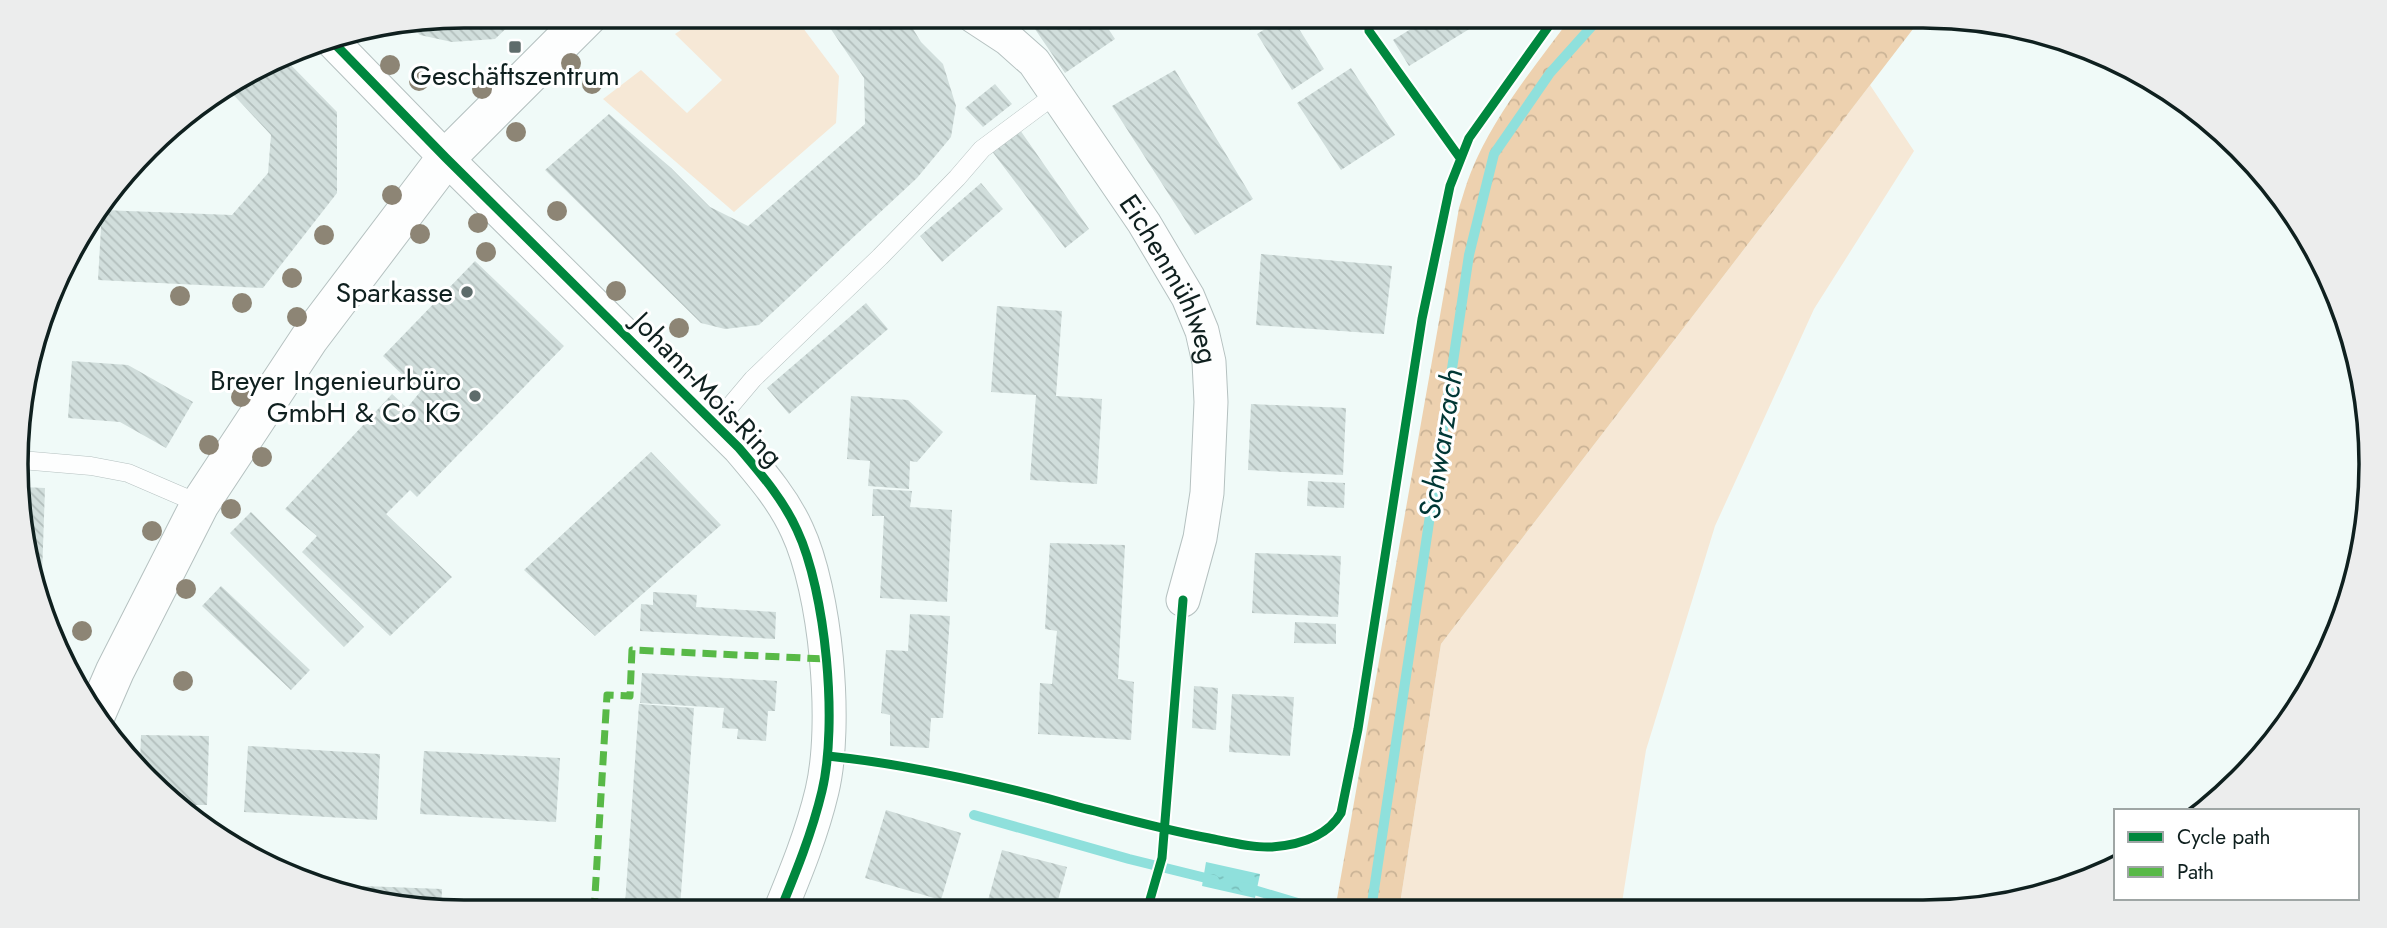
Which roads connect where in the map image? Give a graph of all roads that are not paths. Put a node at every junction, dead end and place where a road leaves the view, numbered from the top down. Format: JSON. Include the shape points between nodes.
{"nodes":[{"id":1,"x":576,"y":28,"type":"edge"},
{"id":2,"x":991,"y":28,"type":"edge"},
{"id":3,"x":338,"y":47,"type":"edge"},
{"id":4,"x":1056,"y":94,"type":"junction"},
{"id":5,"x":446,"y":158,"type":"junction"},
{"id":6,"x":715,"y":424,"type":"junction"},
{"id":7,"x":28,"y":461,"type":"edge"},
{"id":8,"x":200,"y":504,"type":"junction"},
{"id":9,"x":1182,"y":600,"type":"dead end"},
{"id":10,"x":100,"y":705,"type":"edge"},
{"id":11,"x":784,"y":900,"type":"edge"}],
"edges":[{"from":1,"to":5,"type":"street"},
{"from":2,"to":4,"type":"street","name":"Eichenmühlweg","via":[[1034,62]]},
{"from":3,"to":5,"type":"street","name":"Johann-Mois-Ring"},
{"from":4,"to":6,"type":"lane","via":[[982,149],[890,247],[753,379]]},
{"from":4,"to":9,"type":"street","name":"Eichenmühlweg","via":[[1144,223],[1188,297],[1202,331],[1211,402],[1207,493]]},
{"from":5,"to":6,"type":"street","name":"Johann-Mois-Ring"},
{"from":5,"to":8,"type":"street","via":[[309,339]]},
{"from":6,"to":11,"type":"street","name":"Johann-Mois-Ring","via":[[774,489],[797,530],[809,564],[826,660],[828,744],[822,789]]},
{"from":7,"to":8,"type":"lane","via":[[128,473]]},
{"from":8,"to":10,"type":"street"}]}
